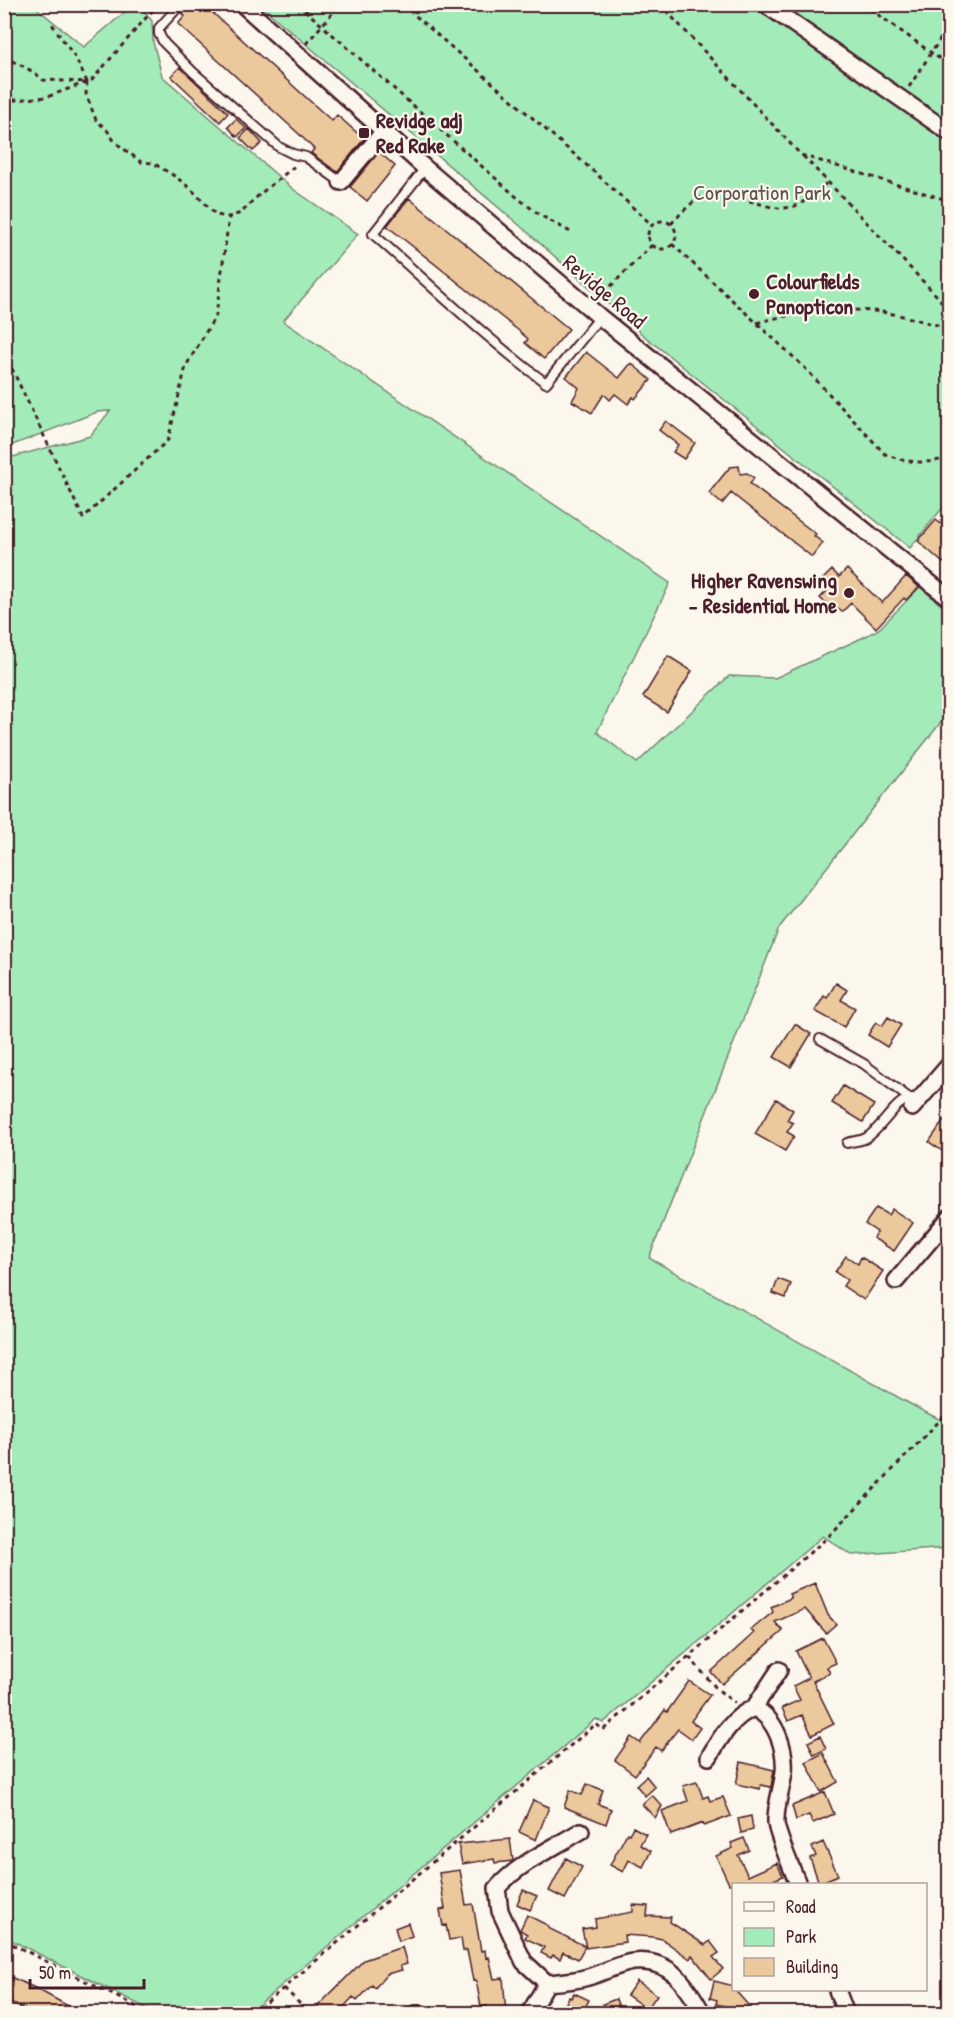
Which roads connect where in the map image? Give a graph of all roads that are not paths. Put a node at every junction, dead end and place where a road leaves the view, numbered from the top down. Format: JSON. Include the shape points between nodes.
{"nodes":[{"id":1,"x":182,"y":4,"type":"edge"},
{"id":2,"x":242,"y":4,"type":"edge"},
{"id":3,"x":765,"y":4,"type":"edge"},
{"id":4,"x":384,"y":131,"type":"junction"},
{"id":5,"x":950,"y":133,"type":"edge"},
{"id":6,"x":425,"y":168,"type":"junction"},
{"id":7,"x":342,"y":182,"type":"joint"},
{"id":8,"x":595,"y":313,"type":"junction"},
{"id":9,"x":950,"y":599,"type":"edge"},
{"id":10,"x":820,"y":1039,"type":"dead end"},
{"id":11,"x":950,"y":1064,"type":"edge"},
{"id":12,"x":914,"y":1102,"type":"junction"},
{"id":13,"x":847,"y":1143,"type":"dead end"},
{"id":14,"x":950,"y":1217,"type":"edge"},
{"id":15,"x":896,"y":1281,"type":"dead end"},
{"id":16,"x":779,"y":1670,"type":"dead end"},
{"id":17,"x":750,"y":1710,"type":"junction"},
{"id":18,"x":710,"y":1757,"type":"dead end"},
{"id":19,"x":581,"y":1831,"type":"dead end"},
{"id":20,"x":798,"y":1883,"type":"edge"},
{"id":21,"x":547,"y":1983,"type":"junction"},
{"id":22,"x":838,"y":1991,"type":"edge"},
{"id":23,"x":415,"y":2013,"type":"edge"},
{"id":24,"x":422,"y":2013,"type":"edge"},
{"id":25,"x":530,"y":2013,"type":"edge"},
{"id":26,"x":703,"y":2013,"type":"edge"},
{"id":27,"x":846,"y":2013,"type":"edge"}],
"edges":[{"from":1,"to":7,"type":"lane","via":[[159,28],[164,43],[279,147],[306,157]]},
{"from":2,"to":4,"type":"street","name":"Revidge Road"},
{"from":3,"to":5,"type":"street"},
{"from":4,"to":6,"type":"street","name":"Revidge Road"},
{"from":4,"to":7,"type":"street"},
{"from":6,"to":8,"type":"street","name":"Revidge Road"},
{"from":6,"to":8,"type":"lane","via":[[372,234],[510,356],[546,383]]},
{"from":8,"to":9,"type":"street","name":"Revidge Road"},
{"from":10,"to":12,"type":"lane","via":[[864,1064]]},
{"from":11,"to":12,"type":"street"},
{"from":12,"to":13,"type":"lane","via":[[902,1101],[866,1138]]},
{"from":14,"to":15,"type":"street"},
{"from":16,"to":17,"type":"street"},
{"from":17,"to":18,"type":"street","via":[[722,1734]]},
{"from":17,"to":20,"type":"street","via":[[765,1713],[781,1748],[784,1768],[776,1823]]},
{"from":19,"to":21,"type":"street","via":[[519,1868],[497,1888],[501,1911],[524,1962]]},
{"from":21,"to":25,"type":"street"},
{"from":21,"to":26,"type":"street","via":[[588,1978],[632,1962],[658,1963],[691,1992]]},
{"from":22,"to":27,"type":"street"},
{"from":23,"to":24,"type":"street"}]}
